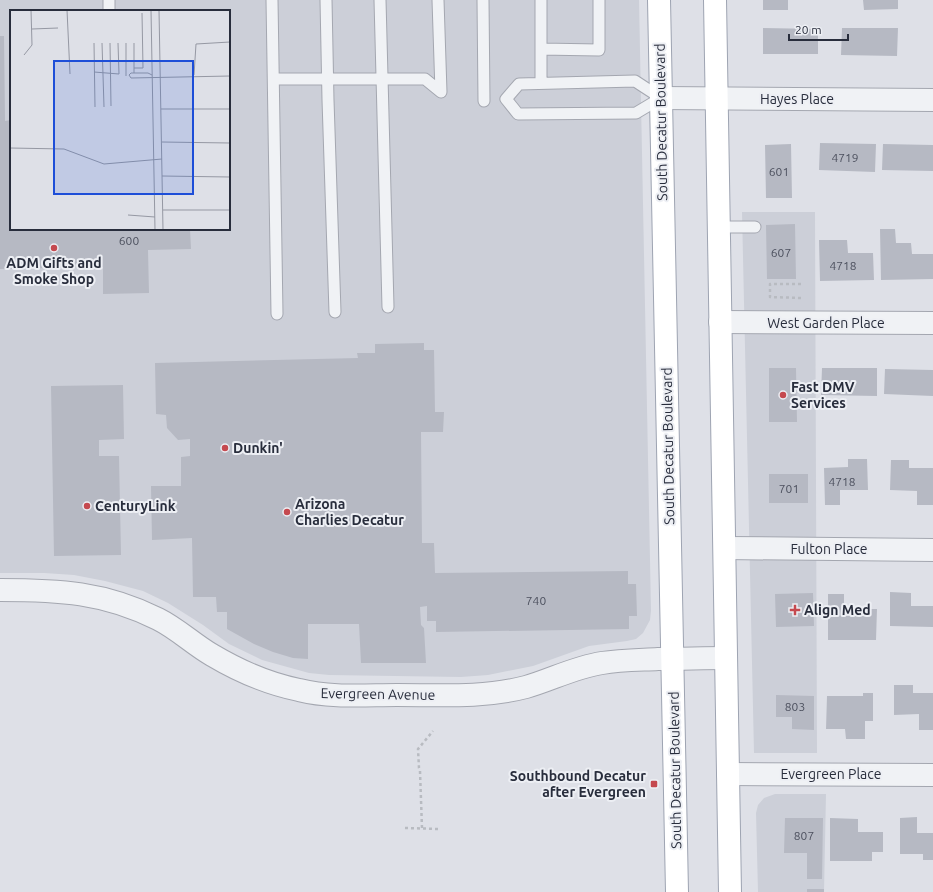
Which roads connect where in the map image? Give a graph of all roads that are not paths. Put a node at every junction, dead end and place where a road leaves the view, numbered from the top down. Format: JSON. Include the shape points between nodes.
{"nodes":[{"id":1,"x":272,"y":0,"type":"edge"},
{"id":2,"x":326,"y":0,"type":"edge"},
{"id":3,"x":380,"y":0,"type":"edge"},
{"id":4,"x":438,"y":0,"type":"edge"},
{"id":5,"x":483,"y":0,"type":"edge"},
{"id":6,"x":541,"y":0,"type":"edge"},
{"id":7,"x":599,"y":0,"type":"edge"},
{"id":8,"x":659,"y":0,"type":"edge"},
{"id":9,"x":714,"y":0,"type":"edge"},
{"id":10,"x":541,"y":49,"type":"junction"},
{"id":11,"x":328,"y":78,"type":"junction"},
{"id":12,"x":274,"y":79,"type":"junction"},
{"id":13,"x":383,"y":79,"type":"junction"},
{"id":14,"x":541,"y":83,"type":"junction"},
{"id":15,"x":661,"y":98,"type":"junction"},
{"id":16,"x":716,"y":98,"type":"junction"},
{"id":17,"x":933,"y":100,"type":"edge"},
{"id":18,"x":484,"y":101,"type":"dead end"},
{"id":19,"x":718,"y":227,"type":"junction"},
{"id":20,"x":755,"y":227,"type":"dead end"},
{"id":21,"x":388,"y":307,"type":"dead end"},
{"id":22,"x":335,"y":312,"type":"dead end"},
{"id":23,"x":277,"y":314,"type":"dead end"},
{"id":24,"x":720,"y":322,"type":"junction"},
{"id":25,"x":933,"y":323,"type":"edge"},
{"id":26,"x":725,"y":548,"type":"junction"},
{"id":27,"x":933,"y":550,"type":"edge"},
{"id":28,"x":0,"y":590,"type":"edge"},
{"id":29,"x":726,"y":658,"type":"junction"},
{"id":30,"x":672,"y":659,"type":"junction"},
{"id":31,"x":728,"y":774,"type":"junction"},
{"id":32,"x":933,"y":775,"type":"edge"},
{"id":33,"x":677,"y":892,"type":"edge"},
{"id":34,"x":730,"y":892,"type":"edge"}],
"edges":[{"from":1,"to":12,"type":"lane"},
{"from":2,"to":11,"type":"lane"},
{"from":3,"to":13,"type":"lane"},
{"from":4,"to":13,"type":"lane","via":[[441,92],[425,79]]},
{"from":5,"to":18,"type":"lane"},
{"from":6,"to":10,"type":"lane"},
{"from":7,"to":10,"type":"lane","via":[[599,50]]},
{"from":8,"to":15,"type":"main road","name":"South Decatur Boulevard"},
{"from":9,"to":16,"type":"main road"},
{"from":10,"to":14,"type":"lane"},
{"from":11,"to":12,"type":"lane"},
{"from":11,"to":13,"type":"lane"},
{"from":11,"to":22,"type":"lane"},
{"from":12,"to":23,"type":"lane"},
{"from":13,"to":21,"type":"lane"},
{"from":14,"to":15,"type":"lane","via":[[635,81]]},
{"from":14,"to":15,"type":"lane","via":[[519,84],[506,99],[518,114],[636,113]]},
{"from":15,"to":16,"type":"street","name":"Hayes Place"},
{"from":15,"to":30,"type":"main road","name":"South Decatur Boulevard"},
{"from":16,"to":17,"type":"street","name":"Hayes Place"},
{"from":16,"to":19,"type":"main road"},
{"from":19,"to":20,"type":"lane"},
{"from":19,"to":24,"type":"main road"},
{"from":24,"to":25,"type":"street","name":"West Garden Place"},
{"from":24,"to":26,"type":"main road"},
{"from":26,"to":27,"type":"street","name":"Fulton Place"},
{"from":26,"to":29,"type":"main road"},
{"from":28,"to":30,"type":"street","name":"Evergreen Avenue","via":[[73,592],[122,604],[178,631],[210,654],[241,671],[300,691],[337,696],[459,696],[526,687],[600,663]]},
{"from":29,"to":30,"type":"street","name":"Evergreen Avenue"},
{"from":29,"to":31,"type":"main road"},
{"from":30,"to":33,"type":"main road","name":"South Decatur Boulevard"},
{"from":31,"to":32,"type":"street","name":"Evergreen Place"},
{"from":31,"to":34,"type":"main road"}]}
